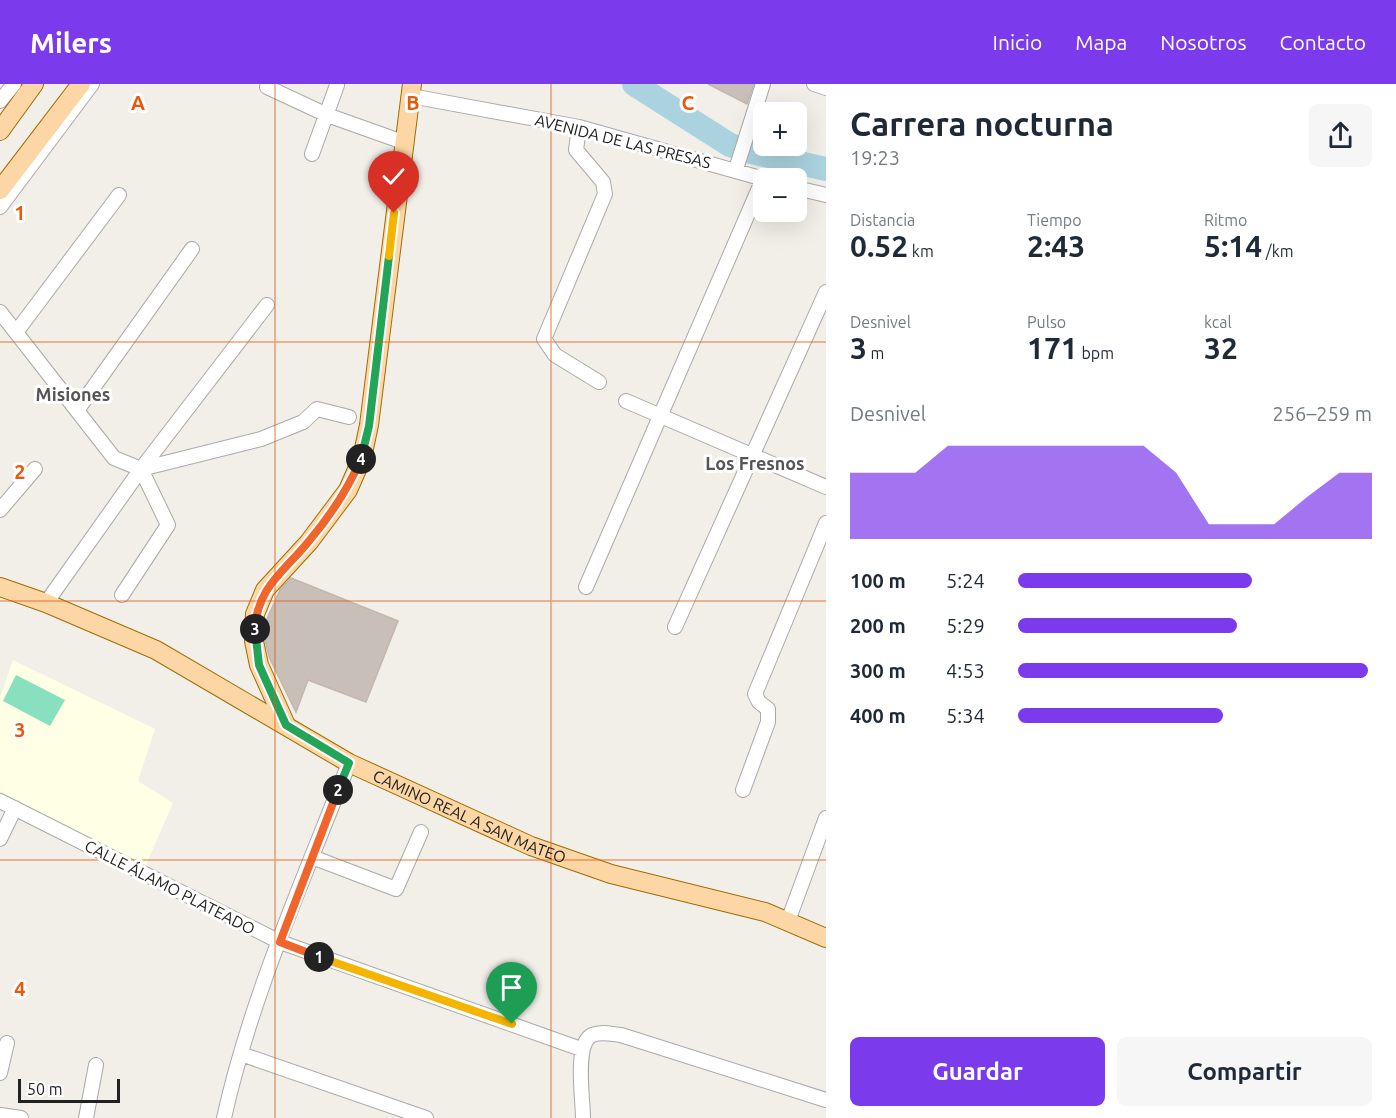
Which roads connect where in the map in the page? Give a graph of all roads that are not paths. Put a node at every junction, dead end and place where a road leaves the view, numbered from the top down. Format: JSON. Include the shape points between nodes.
{"nodes":[{"id":1,"x":14,"y":84,"type":"edge"},
{"id":2,"x":34,"y":84,"type":"edge"},
{"id":3,"x":81,"y":84,"type":"edge"},
{"id":4,"x":93,"y":84,"type":"edge"},
{"id":5,"x":763,"y":84,"type":"edge"},
{"id":6,"x":814,"y":84,"type":"edge"},
{"id":7,"x":337,"y":85,"type":"edge"},
{"id":8,"x":267,"y":87,"type":"dead end"},
{"id":9,"x":826,"y":88,"type":"edge"},
{"id":10,"x":411,"y":90,"type":"edge"},
{"id":11,"x":0,"y":101,"type":"edge"},
{"id":12,"x":327,"y":115,"type":"junction"},
{"id":13,"x":579,"y":127,"type":"junction"},
{"id":14,"x":0,"y":131,"type":"edge"},
{"id":15,"x":403,"y":142,"type":"junction"},
{"id":16,"x":312,"y":154,"type":"dead end"},
{"id":17,"x":737,"y":166,"type":"junction"},
{"id":18,"x":753,"y":174,"type":"edge"},
{"id":19,"x":0,"y":190,"type":"edge"},
{"id":20,"x":807,"y":191,"type":"edge"},
{"id":21,"x":118,"y":195,"type":"dead end"},
{"id":22,"x":826,"y":195,"type":"edge"},
{"id":23,"x":753,"y":202,"type":"edge"},
{"id":24,"x":0,"y":207,"type":"edge"},
{"id":25,"x":192,"y":249,"type":"dead end"},
{"id":26,"x":826,"y":292,"type":"edge"},
{"id":27,"x":267,"y":305,"type":"dead end"},
{"id":28,"x":0,"y":312,"type":"edge"},
{"id":29,"x":16,"y":331,"type":"junction"},
{"id":30,"x":599,"y":382,"type":"dead end"},
{"id":31,"x":319,"y":394,"type":"dead end"},
{"id":32,"x":626,"y":401,"type":"dead end"},
{"id":33,"x":78,"y":409,"type":"junction"},
{"id":34,"x":317,"y":409,"type":"junction"},
{"id":35,"x":660,"y":416,"type":"junction"},
{"id":36,"x":349,"y":417,"type":"dead end"},
{"id":37,"x":751,"y":454,"type":"junction"},
{"id":38,"x":35,"y":469,"type":"dead end"},
{"id":39,"x":141,"y":469,"type":"junction"},
{"id":40,"x":826,"y":487,"type":"edge"},
{"id":41,"x":0,"y":510,"type":"edge"},
{"id":42,"x":826,"y":523,"type":"edge"},
{"id":43,"x":0,"y":587,"type":"edge"},
{"id":44,"x":586,"y":587,"type":"dead end"},
{"id":45,"x":122,"y":595,"type":"dead end"},
{"id":46,"x":46,"y":603,"type":"junction"},
{"id":47,"x":675,"y":627,"type":"dead end"},
{"id":48,"x":286,"y":725,"type":"junction"},
{"id":49,"x":349,"y":763,"type":"junction"},
{"id":50,"x":743,"y":790,"type":"dead end"},
{"id":51,"x":0,"y":801,"type":"edge"},
{"id":52,"x":15,"y":808,"type":"junction"},
{"id":53,"x":826,"y":818,"type":"edge"},
{"id":54,"x":421,"y":832,"type":"dead end"},
{"id":55,"x":0,"y":839,"type":"edge"},
{"id":56,"x":312,"y":857,"type":"junction"},
{"id":57,"x":788,"y":921,"type":"junction"},
{"id":58,"x":826,"y":938,"type":"edge"},
{"id":59,"x":280,"y":942,"type":"junction"},
{"id":60,"x":7,"y":1043,"type":"dead end"},
{"id":61,"x":581,"y":1049,"type":"junction"},
{"id":62,"x":241,"y":1054,"type":"junction"},
{"id":63,"x":96,"y":1065,"type":"dead end"},
{"id":64,"x":0,"y":1073,"type":"edge"},
{"id":65,"x":826,"y":1100,"type":"edge"},
{"id":66,"x":228,"y":1117,"type":"edge"},
{"id":67,"x":86,"y":1118,"type":"edge"},
{"id":68,"x":426,"y":1118,"type":"edge"},
{"id":69,"x":583,"y":1118,"type":"edge"}],
"edges":[{"from":1,"to":11,"type":"street"},
{"from":2,"to":14,"type":"main road"},
{"from":3,"to":19,"type":"main road"},
{"from":4,"to":24,"type":"street"},
{"from":5,"to":17,"type":"street"},
{"from":6,"to":9,"type":"street"},
{"from":7,"to":12,"type":"street"},
{"from":8,"to":12,"type":"street"},
{"from":10,"to":13,"type":"street","name":"AVENIDA DE LAS PRESAS"},
{"from":10,"to":15,"type":"main road"},
{"from":12,"to":15,"type":"street"},
{"from":12,"to":16,"type":"street"},
{"from":13,"to":17,"type":"street","name":"AVENIDA DE LAS PRESAS"},
{"from":13,"to":30,"type":"street","via":[[576,150],[603,182],[605,194],[544,339],[555,355]]},
{"from":15,"to":48,"type":"main road","via":[[362,458],[348,490],[309,542],[265,590],[255,614],[254,641],[259,665]]},
{"from":17,"to":18,"type":"street","name":"AVENIDA DE LAS PRESAS"},
{"from":20,"to":22,"type":"street"},
{"from":21,"to":29,"type":"street"},
{"from":23,"to":35,"type":"street"},
{"from":25,"to":33,"type":"street"},
{"from":26,"to":37,"type":"street"},
{"from":27,"to":39,"type":"street"},
{"from":28,"to":29,"type":"street"},
{"from":29,"to":33,"type":"street"},
{"from":31,"to":34,"type":"street"},
{"from":32,"to":35,"type":"street"},
{"from":33,"to":39,"type":"street","via":[[114,458]]},
{"from":34,"to":36,"type":"street"},
{"from":34,"to":39,"type":"street","via":[[303,422],[261,439]]},
{"from":35,"to":37,"type":"street"},
{"from":35,"to":44,"type":"street"},
{"from":37,"to":40,"type":"street"},
{"from":37,"to":47,"type":"street"},
{"from":38,"to":41,"type":"street"},
{"from":39,"to":45,"type":"street","via":[[168,525]]},
{"from":39,"to":46,"type":"street"},
{"from":42,"to":50,"type":"street","via":[[756,694],[768,710],[768,722]]},
{"from":43,"to":46,"type":"main road","name":"CAMINO REAL A SAN MATEO"},
{"from":46,"to":48,"type":"main road","name":"CAMINO REAL A SAN MATEO","via":[[156,650]]},
{"from":48,"to":49,"type":"main road","name":"CAMINO REAL A SAN MATEO"},
{"from":49,"to":56,"type":"street"},
{"from":49,"to":57,"type":"main road","name":"CAMINO REAL A SAN MATEO","via":[[531,846],[611,874]]},
{"from":51,"to":52,"type":"street","name":"CALLE ÁLAMO PLATEADO"},
{"from":52,"to":55,"type":"street"},
{"from":52,"to":59,"type":"street","name":"CALLE ÁLAMO PLATEADO"},
{"from":53,"to":57,"type":"street"},
{"from":54,"to":56,"type":"street","via":[[396,889]]},
{"from":56,"to":59,"type":"street"},
{"from":57,"to":58,"type":"main road","name":"CAMINO REAL A SAN MATEO"},
{"from":59,"to":61,"type":"street","name":"CALLE ÁLAMO PLATEADO"},
{"from":59,"to":62,"type":"street"},
{"from":60,"to":64,"type":"street"},
{"from":61,"to":65,"type":"street","via":[[591,1036],[604,1032],[621,1035]]},
{"from":61,"to":69,"type":"street"},
{"from":62,"to":66,"type":"street"},
{"from":62,"to":68,"type":"street"},
{"from":63,"to":67,"type":"street"}]}
